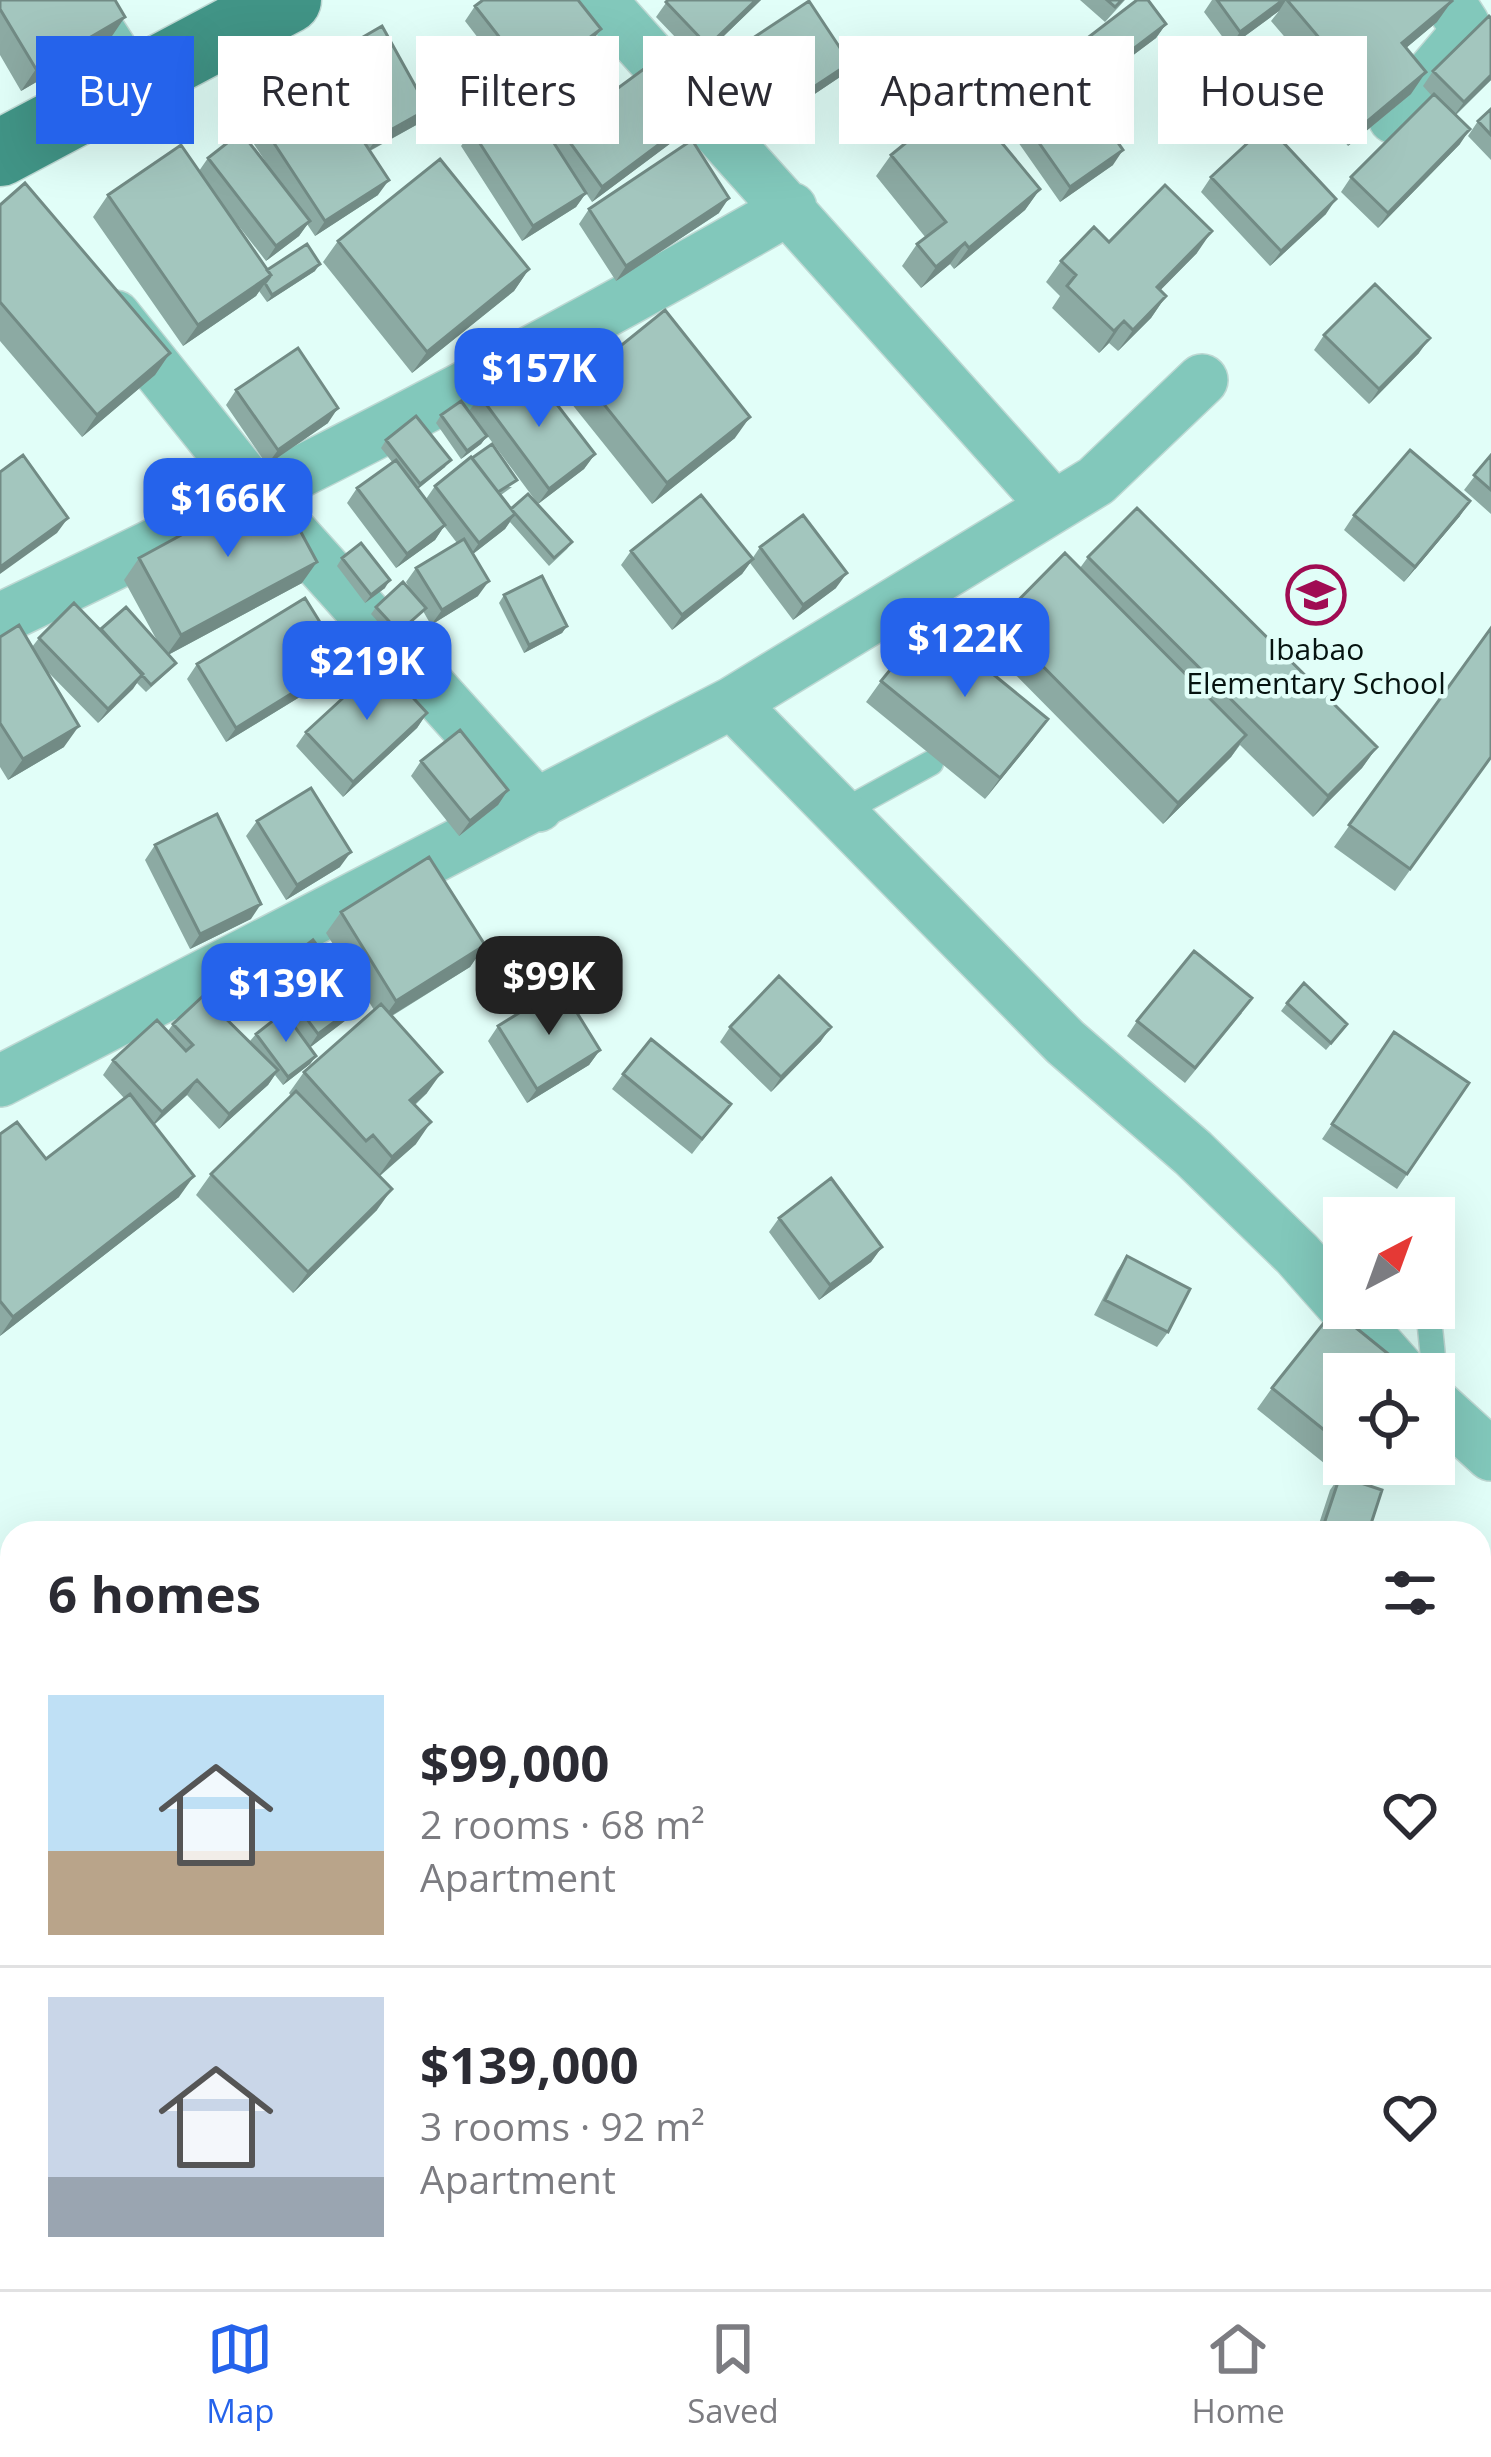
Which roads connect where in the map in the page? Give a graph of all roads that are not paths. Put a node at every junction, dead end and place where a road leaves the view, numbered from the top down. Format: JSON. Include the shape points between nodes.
{"nodes":[{"id":1,"x":95,"y":0,"type":"edge"},
{"id":2,"x":287,"y":0,"type":"edge"},
{"id":3,"x":601,"y":0,"type":"edge"},
{"id":4,"x":1448,"y":0,"type":"edge"},
{"id":5,"x":119,"y":36,"type":"edge"},
{"id":6,"x":194,"y":49,"type":"edge"},
{"id":7,"x":1394,"y":118,"type":"edge"},
{"id":8,"x":46,"y":144,"type":"edge"},
{"id":9,"x":5,"y":173,"type":"edge"},
{"id":10,"x":791,"y":208,"type":"junction"},
{"id":11,"x":86,"y":281,"type":"edge"},
{"id":12,"x":1202,"y":380,"type":"dead end"},
{"id":13,"x":259,"y":496,"type":"junction"},
{"id":14,"x":1052,"y":504,"type":"junction"},
{"id":15,"x":0,"y":619,"type":"edge"},
{"id":16,"x":732,"y":704,"type":"junction"},
{"id":17,"x":931,"y":763,"type":"dead end"},
{"id":18,"x":538,"y":806,"type":"junction"},
{"id":19,"x":840,"y":813,"type":"junction"},
{"id":20,"x":0,"y":1082,"type":"edge"},
{"id":21,"x":1388,"y":1353,"type":"edge"},
{"id":22,"x":1455,"y":1422,"type":"edge"},
{"id":23,"x":1491,"y":1455,"type":"edge"}],
"edges":[{"from":1,"to":5,"type":"lane"},
{"from":2,"to":6,"type":"main road"},
{"from":3,"to":10,"type":"street"},
{"from":4,"to":7,"type":"street","via":[[1464,25],[1461,39]]},
{"from":8,"to":9,"type":"main road"},
{"from":10,"to":13,"type":"street"},
{"from":10,"to":14,"type":"street"},
{"from":11,"to":13,"type":"street"},
{"from":12,"to":14,"type":"street","via":[[1096,481]]},
{"from":13,"to":15,"type":"street"},
{"from":13,"to":18,"type":"street"},
{"from":14,"to":16,"type":"street"},
{"from":16,"to":18,"type":"street"},
{"from":16,"to":19,"type":"street"},
{"from":17,"to":19,"type":"lane"},
{"from":18,"to":20,"type":"street"},
{"from":19,"to":21,"type":"street","via":[[1066,1042],[1297,1253]]},
{"from":22,"to":23,"type":"street"}]}
